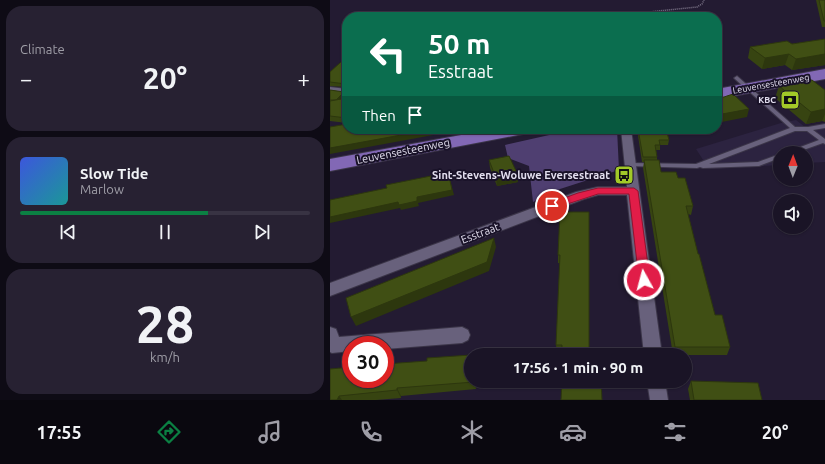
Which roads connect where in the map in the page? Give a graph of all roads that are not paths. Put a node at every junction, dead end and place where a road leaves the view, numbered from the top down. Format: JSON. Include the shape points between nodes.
{"nodes":[{"id":1,"x":825,"y":74,"type":"edge"},
{"id":2,"x":742,"y":83,"type":"junction"},
{"id":3,"x":330,"y":90,"type":"edge"},
{"id":4,"x":342,"y":91,"type":"edge"},
{"id":5,"x":722,"y":92,"type":"edge"},
{"id":6,"x":825,"y":126,"type":"edge"},
{"id":7,"x":794,"y":129,"type":"junction"},
{"id":8,"x":808,"y":129,"type":"junction"},
{"id":9,"x":496,"y":134,"type":"edge"},
{"id":10,"x":627,"y":134,"type":"edge"},
{"id":11,"x":824,"y":142,"type":"edge"},
{"id":12,"x":811,"y":146,"type":"edge"},
{"id":13,"x":773,"y":159,"type":"edge"},
{"id":14,"x":330,"y":165,"type":"edge"},
{"id":15,"x":630,"y":165,"type":"junction"},
{"id":16,"x":697,"y":166,"type":"junction"},
{"id":17,"x":634,"y":191,"type":"junction"},
{"id":18,"x":330,"y":290,"type":"edge"},
{"id":19,"x":330,"y":334,"type":"edge"},
{"id":20,"x":462,"y":335,"type":"dead end"},
{"id":21,"x":652,"y":348,"type":"edge"},
{"id":22,"x":657,"y":388,"type":"edge"},
{"id":23,"x":659,"y":400,"type":"edge"}],
"edges":[{"from":1,"to":2,"type":"main road","name":"Leuvensesteenweg"},
{"from":2,"to":5,"type":"main road","name":"Leuvensesteenweg"},
{"from":2,"to":7,"type":"lane"},
{"from":3,"to":4,"type":"street"},
{"from":6,"to":8,"type":"lane"},
{"from":7,"to":8,"type":"lane"},
{"from":7,"to":16,"type":"lane"},
{"from":8,"to":11,"type":"lane"},
{"from":9,"to":14,"type":"main road","name":"Leuvensesteenweg"},
{"from":10,"to":15,"type":"street"},
{"from":11,"to":12,"type":"lane"},
{"from":13,"to":16,"type":"lane","via":[[759,164]]},
{"from":15,"to":16,"type":"lane"},
{"from":15,"to":17,"type":"street"},
{"from":17,"to":18,"type":"street","name":"Esstraat","via":[[598,191],[581,195]]},
{"from":17,"to":21,"type":"street"},
{"from":19,"to":20,"type":"street","via":[[332,345]]},
{"from":22,"to":23,"type":"street"}]}
